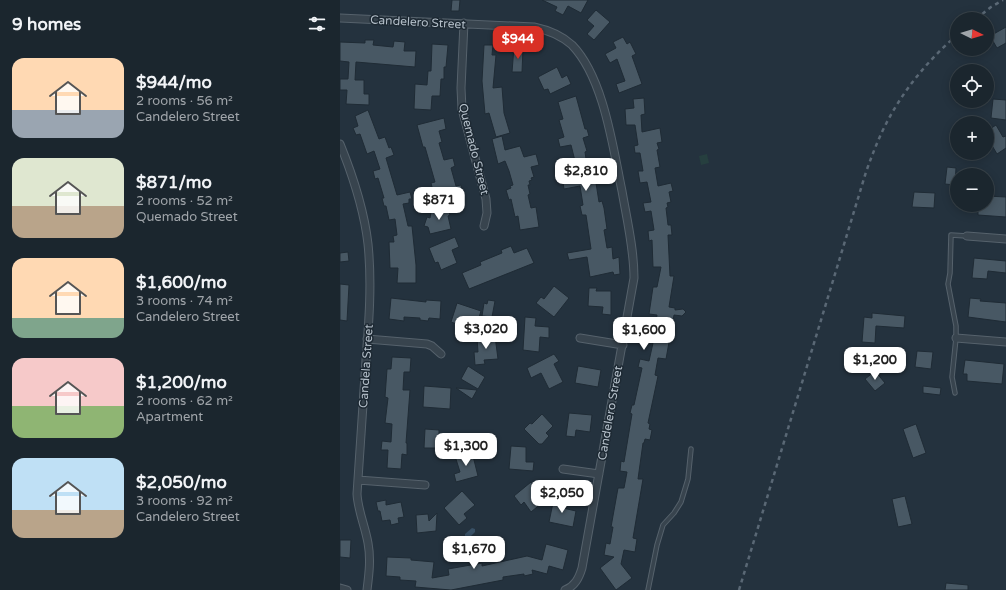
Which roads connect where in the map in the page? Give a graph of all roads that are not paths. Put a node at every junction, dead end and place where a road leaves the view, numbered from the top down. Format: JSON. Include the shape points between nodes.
{"nodes":[{"id":1,"x":340,"y":18,"type":"edge"},
{"id":2,"x":464,"y":24,"type":"junction"},
{"id":3,"x":340,"y":144,"type":"edge"},
{"id":4,"x":484,"y":226,"type":"dead end"},
{"id":5,"x":967,"y":236,"type":"joint"},
{"id":6,"x":1006,"y":239,"type":"edge"},
{"id":7,"x":580,"y":338,"type":"dead end"},
{"id":8,"x":956,"y":338,"type":"junction"},
{"id":9,"x":368,"y":339,"type":"junction"},
{"id":10,"x":1006,"y":342,"type":"edge"},
{"id":11,"x":623,"y":344,"type":"junction"},
{"id":12,"x":441,"y":354,"type":"dead end"},
{"id":13,"x":955,"y":393,"type":"dead end"},
{"id":14,"x":691,"y":449,"type":"dead end"},
{"id":15,"x":563,"y":469,"type":"dead end"},
{"id":16,"x":599,"y":474,"type":"junction"},
{"id":17,"x":358,"y":480,"type":"junction"},
{"id":18,"x":425,"y":485,"type":"dead end"},
{"id":19,"x":340,"y":588,"type":"edge"},
{"id":20,"x":576,"y":588,"type":"edge"},
{"id":21,"x":347,"y":590,"type":"edge"},
{"id":22,"x":367,"y":590,"type":"edge"},
{"id":23,"x":565,"y":590,"type":"edge"},
{"id":24,"x":648,"y":590,"type":"edge"}],
"edges":[{"from":1,"to":2,"type":"street","name":"Candelero Street"},
{"from":2,"to":4,"type":"street","name":"Quemado Street","via":[[462,110],[486,199],[487,213]]},
{"from":2,"to":11,"type":"street","name":"Candelero Street","via":[[544,29],[572,46],[589,72],[610,133],[633,254],[633,291]]},
{"from":3,"to":9,"type":"street","name":"Candela Street","via":[[358,197],[368,243]]},
{"from":5,"to":6,"type":"street"},
{"from":5,"to":8,"type":"lane","via":[[952,235],[948,291],[953,308]]},
{"from":7,"to":11,"type":"street"},
{"from":8,"to":10,"type":"street"},
{"from":8,"to":13,"type":"lane","via":[[952,377]]},
{"from":9,"to":12,"type":"street","via":[[426,344]]},
{"from":9,"to":17,"type":"street","name":"Candela Street"},
{"from":11,"to":16,"type":"street","name":"Candelero Street"},
{"from":14,"to":24,"type":"lane","via":[[681,502],[663,525]]},
{"from":15,"to":16,"type":"street"},
{"from":16,"to":20,"type":"street","name":"Candelero Street"},
{"from":17,"to":18,"type":"street"},
{"from":17,"to":22,"type":"street","name":"Candela Street","via":[[357,501],[369,553]]},
{"from":19,"to":21,"type":"street"},
{"from":20,"to":23,"type":"street","name":"Candelero Street"}]}
